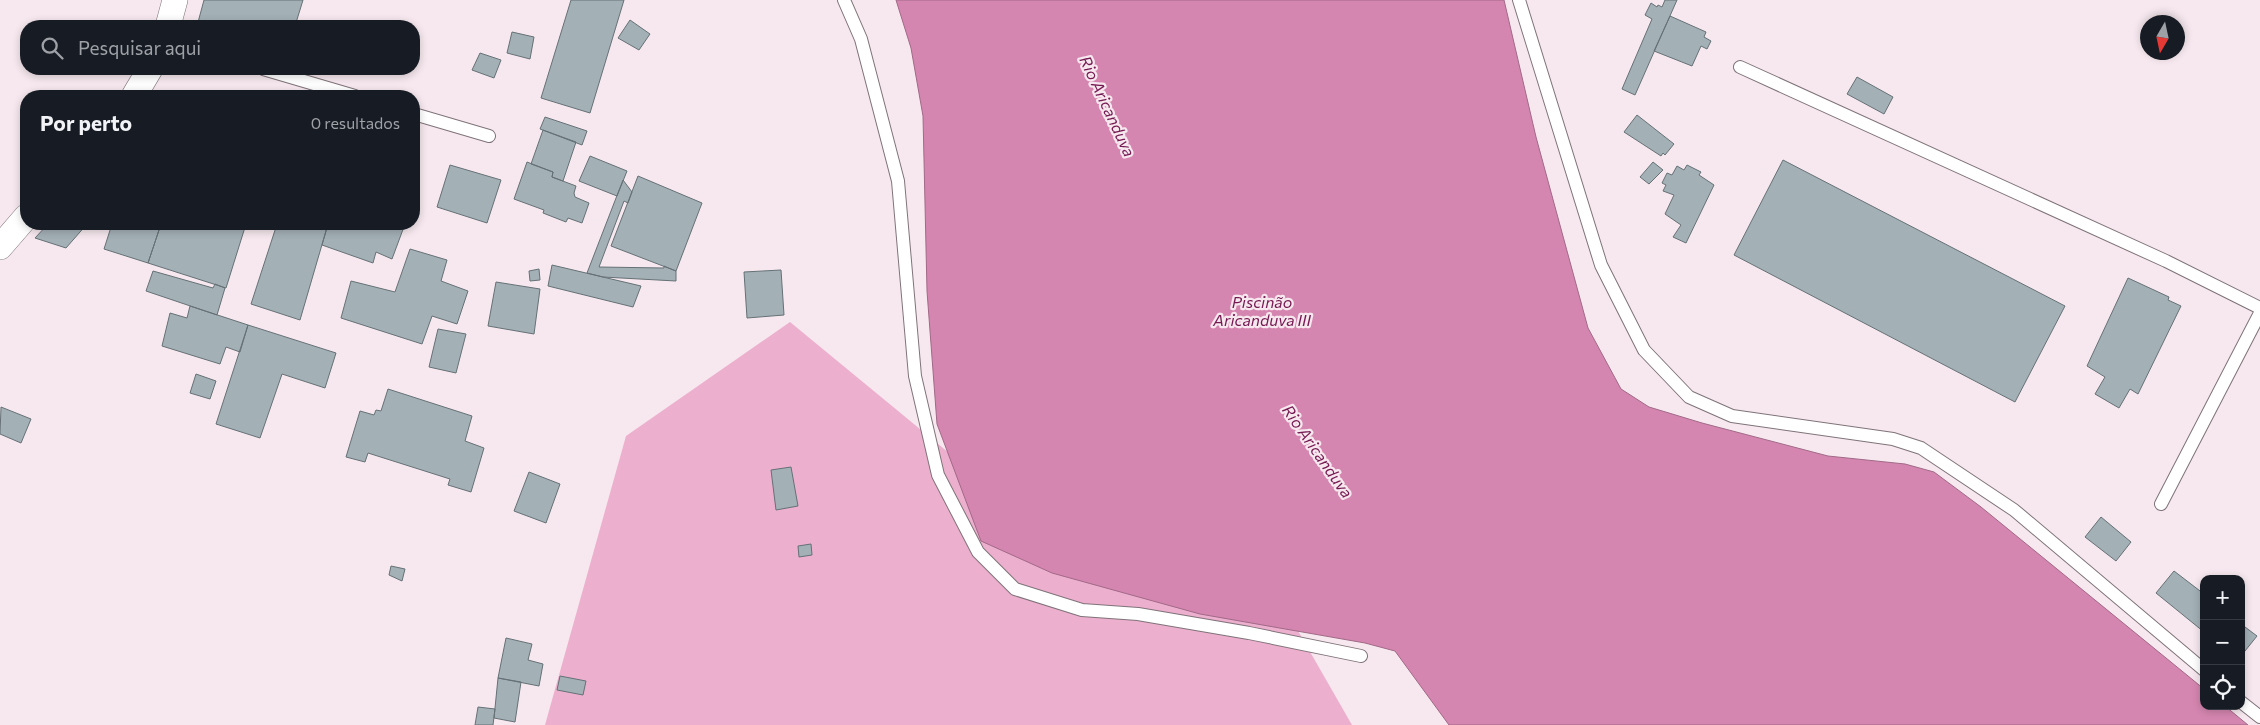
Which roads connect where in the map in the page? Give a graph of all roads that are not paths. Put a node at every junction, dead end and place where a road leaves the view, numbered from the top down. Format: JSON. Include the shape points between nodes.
{"nodes":[{"id":1,"x":175,"y":0,"type":"edge"},
{"id":2,"x":844,"y":0,"type":"edge"},
{"id":3,"x":1519,"y":0,"type":"edge"},
{"id":4,"x":170,"y":20,"type":"edge"},
{"id":5,"x":1740,"y":66,"type":"dead end"},
{"id":6,"x":146,"y":75,"type":"edge"},
{"id":7,"x":283,"y":75,"type":"edge"},
{"id":8,"x":138,"y":90,"type":"edge"},
{"id":9,"x":335,"y":90,"type":"edge"},
{"id":10,"x":420,"y":116,"type":"edge"},
{"id":11,"x":490,"y":136,"type":"dead end"},
{"id":12,"x":20,"y":224,"type":"edge"},
{"id":13,"x":0,"y":248,"type":"edge"},
{"id":14,"x":2260,"y":308,"type":"edge"},
{"id":15,"x":2260,"y":313,"type":"edge"},
{"id":16,"x":2161,"y":504,"type":"dead end"},
{"id":17,"x":1361,"y":656,"type":"dead end"},
{"id":18,"x":2200,"y":667,"type":"edge"},
{"id":19,"x":2245,"y":705,"type":"edge"},
{"id":20,"x":2260,"y":718,"type":"edge"}],
"edges":[{"from":1,"to":4,"type":"street"},
{"from":2,"to":17,"type":"lane","via":[[861,39],[898,182],[915,376],[938,475],[978,552],[1015,589],[1082,610],[1147,616]]},
{"from":3,"to":18,"type":"lane","via":[[1601,265],[1644,350],[1689,397],[1732,416],[1893,439],[1922,448],[2014,510]]},
{"from":5,"to":14,"type":"lane","via":[[2166,261]]},
{"from":6,"to":8,"type":"street"},
{"from":7,"to":9,"type":"lane"},
{"from":10,"to":11,"type":"lane"},
{"from":12,"to":13,"type":"street"},
{"from":15,"to":16,"type":"lane"},
{"from":19,"to":20,"type":"lane"}]}
